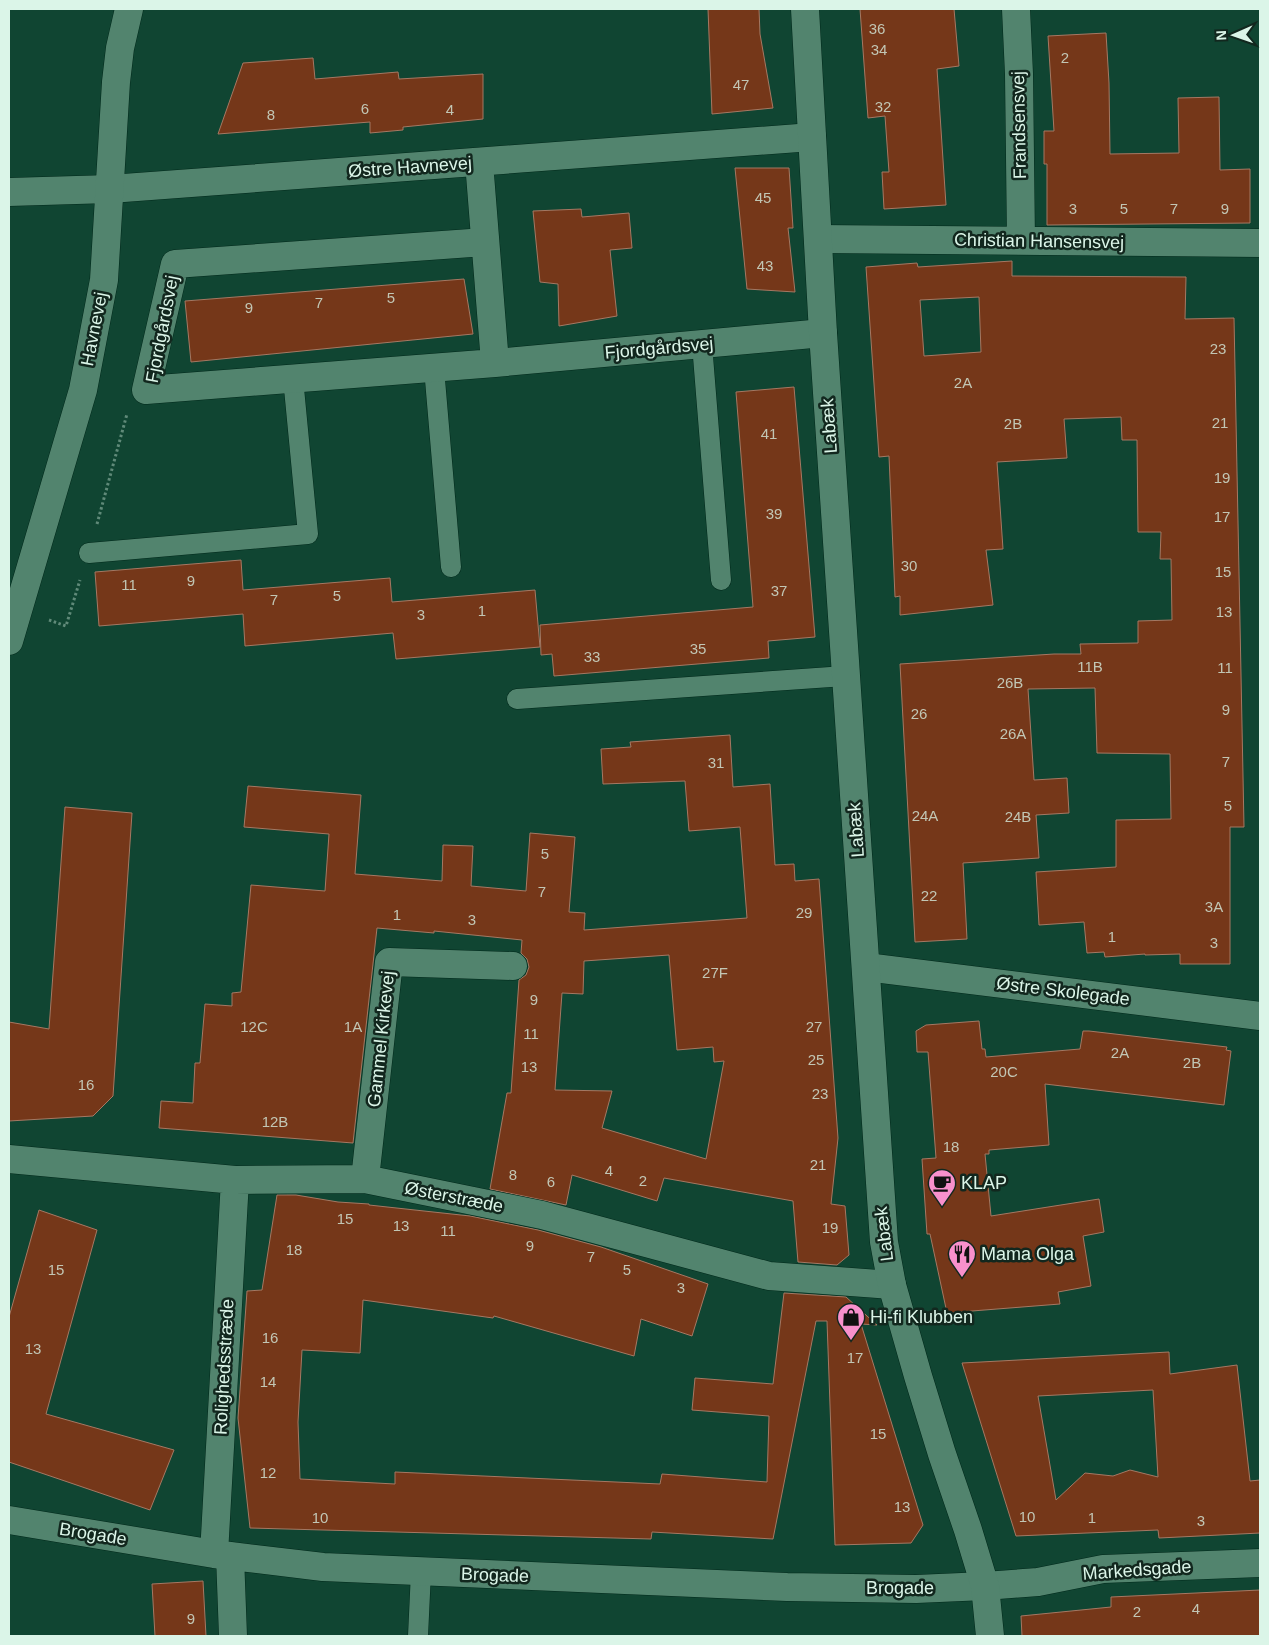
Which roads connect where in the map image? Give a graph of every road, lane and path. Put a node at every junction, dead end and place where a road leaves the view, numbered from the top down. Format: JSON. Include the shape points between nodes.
{"nodes":[{"id":1,"x":129,"y":9,"type":"edge"},
{"id":2,"x":806,"y":9,"type":"edge"},
{"id":3,"x":1016,"y":9,"type":"edge"},
{"id":4,"x":812,"y":137,"type":"junction"},
{"id":5,"x":479,"y":162,"type":"junction"},
{"id":6,"x":110,"y":189,"type":"junction"},
{"id":7,"x":9,"y":192,"type":"edge"},
{"id":8,"x":818,"y":239,"type":"junction"},
{"id":9,"x":1021,"y":241,"type":"junction"},
{"id":10,"x":485,"y":242,"type":"junction"},
{"id":11,"x":1260,"y":242,"type":"edge"},
{"id":12,"x":823,"y":333,"type":"junction"},
{"id":13,"x":702,"y":344,"type":"junction"},
{"id":14,"x":495,"y":363,"type":"junction"},
{"id":15,"x":434,"y":368,"type":"junction"},
{"id":16,"x":293,"y":378,"type":"junction"},
{"id":17,"x":89,"y":552,"type":"dead end"},
{"id":18,"x":451,"y":568,"type":"dead end"},
{"id":19,"x":721,"y":580,"type":"dead end"},
{"id":20,"x":9,"y":641,"type":"edge"},
{"id":21,"x":845,"y":676,"type":"junction"},
{"id":22,"x":517,"y":698,"type":"dead end"},
{"id":23,"x":513,"y":966,"type":"dead end"},
{"id":24,"x":866,"y":967,"type":"junction"},
{"id":25,"x":1260,"y":1016,"type":"edge"},
{"id":26,"x":9,"y":1159,"type":"edge"},
{"id":27,"x":235,"y":1180,"type":"junction"},
{"id":28,"x":365,"y":1180,"type":"junction"},
{"id":29,"x":892,"y":1285,"type":"junction"},
{"id":30,"x":9,"y":1520,"type":"edge"},
{"id":31,"x":222,"y":1555,"type":"junction"},
{"id":32,"x":1260,"y":1563,"type":"edge"},
{"id":33,"x":421,"y":1572,"type":"junction"},
{"id":34,"x":985,"y":1586,"type":"junction"},
{"id":35,"x":233,"y":1636,"type":"edge"},
{"id":36,"x":418,"y":1636,"type":"edge"},
{"id":37,"x":990,"y":1636,"type":"edge"}],
"edges":[{"from":1,"to":6,"type":"street","name":"Havnevej","via":[[116,82]]},
{"from":2,"to":4,"type":"street","name":"Labæk"},
{"from":3,"to":9,"type":"street","name":"Frandsensvej"},
{"from":4,"to":5,"type":"street","name":"Østre Havnevej"},
{"from":4,"to":8,"type":"street","name":"Labæk"},
{"from":5,"to":6,"type":"street","name":"Østre Havnevej"},
{"from":5,"to":10,"type":"street"},
{"from":6,"to":7,"type":"street","name":"Østre Havnevej"},
{"from":6,"to":20,"type":"street","name":"Havnevej","via":[[104,280],[83,390]]},
{"from":8,"to":9,"type":"street","name":"Christian Hansensvej"},
{"from":8,"to":12,"type":"street","name":"Labæk"},
{"from":9,"to":11,"type":"street","name":"Christian Hansensvej"},
{"from":10,"to":14,"type":"street"},
{"from":10,"to":16,"type":"street","name":"Fjordgårdsvej","via":[[175,264],[146,390]]},
{"from":12,"to":13,"type":"street","name":"Fjordgårdsvej"},
{"from":12,"to":21,"type":"street","name":"Labæk"},
{"from":13,"to":14,"type":"street","name":"Fjordgårdsvej"},
{"from":13,"to":19,"type":"lane"},
{"from":14,"to":15,"type":"street","name":"Fjordgårdsvej"},
{"from":15,"to":16,"type":"street","name":"Fjordgårdsvej"},
{"from":15,"to":18,"type":"lane"},
{"from":16,"to":17,"type":"lane","via":[[308,534]]},
{"from":21,"to":22,"type":"lane"},
{"from":21,"to":24,"type":"street","name":"Labæk"},
{"from":23,"to":28,"type":"street","name":"Gammel Kirkevej","via":[[389,962]]},
{"from":24,"to":25,"type":"street","name":"Østre Skolegade"},
{"from":24,"to":29,"type":"street","name":"Labæk","via":[[880,1198]]},
{"from":26,"to":27,"type":"street","name":"Østerstræde"},
{"from":27,"to":28,"type":"street","name":"Østerstræde"},
{"from":27,"to":31,"type":"street","name":"Rolighedsstræde"},
{"from":28,"to":29,"type":"street","name":"Østerstræde","via":[[542,1215],[769,1276]]},
{"from":29,"to":34,"type":"street","name":"Labæk"},
{"from":30,"to":31,"type":"street","name":"Brogade"},
{"from":31,"to":33,"type":"street","name":"Brogade","via":[[322,1567]]},
{"from":31,"to":35,"type":"street","name":"Rolighedsstræde"},
{"from":32,"to":34,"type":"street","name":"Markedsgade","via":[[1103,1569],[1038,1582]]},
{"from":33,"to":34,"type":"street","name":"Brogade","via":[[787,1587],[916,1589]]},
{"from":33,"to":36,"type":"lane"},
{"from":34,"to":37,"type":"street","name":"Labæk"}]}
